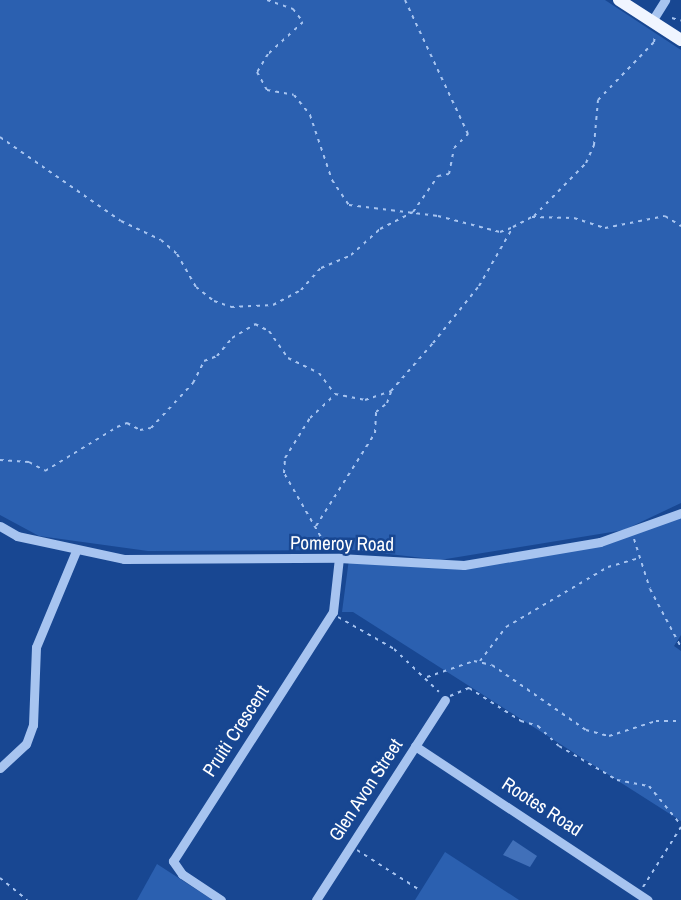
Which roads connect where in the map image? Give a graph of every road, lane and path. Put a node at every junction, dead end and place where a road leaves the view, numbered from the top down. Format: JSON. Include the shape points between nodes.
{"nodes":[{"id":1,"x":267,"y":0,"type":"edge"},
{"id":2,"x":405,"y":0,"type":"edge"},
{"id":3,"x":619,"y":0,"type":"edge"},
{"id":4,"x":665,"y":0,"type":"edge"},
{"id":5,"x":672,"y":18,"type":"dead end"},
{"id":6,"x":652,"y":21,"type":"junction"},
{"id":7,"x":681,"y":21,"type":"edge"},
{"id":8,"x":655,"y":35,"type":"dead end"},
{"id":9,"x":681,"y":40,"type":"edge"},
{"id":10,"x":0,"y":137,"type":"edge"},
{"id":11,"x":413,"y":212,"type":"junction"},
{"id":12,"x":532,"y":217,"type":"junction"},
{"id":13,"x":681,"y":226,"type":"edge"},
{"id":14,"x":513,"y":227,"type":"junction"},
{"id":15,"x":391,"y":391,"type":"junction"},
{"id":16,"x":335,"y":394,"type":"junction"},
{"id":17,"x":0,"y":460,"type":"edge"},
{"id":18,"x":681,"y":513,"type":"edge"},
{"id":19,"x":0,"y":527,"type":"edge"},
{"id":20,"x":315,"y":527,"type":"junction"},
{"id":21,"x":632,"y":532,"type":"junction"},
{"id":22,"x":76,"y":551,"type":"junction"},
{"id":23,"x":335,"y":558,"type":"junction"},
{"id":24,"x":640,"y":558,"type":"junction"},
{"id":25,"x":332,"y":614,"type":"junction"},
{"id":26,"x":681,"y":647,"type":"edge"},
{"id":27,"x":478,"y":662,"type":"junction"},
{"id":28,"x":426,"y":677,"type":"junction"},
{"id":29,"x":445,"y":700,"type":"junction"},
{"id":30,"x":681,"y":721,"type":"edge"},
{"id":31,"x":415,"y":746,"type":"junction"},
{"id":32,"x":0,"y":768,"type":"edge"},
{"id":33,"x":681,"y":826,"type":"edge"},
{"id":34,"x":351,"y":846,"type":"junction"},
{"id":35,"x":0,"y":878,"type":"edge"},
{"id":36,"x":421,"y":891,"type":"dead end"},
{"id":37,"x":639,"y":893,"type":"junction"},
{"id":38,"x":27,"y":900,"type":"edge"},
{"id":39,"x":221,"y":900,"type":"edge"},
{"id":40,"x":316,"y":900,"type":"edge"},
{"id":41,"x":648,"y":900,"type":"edge"}],
"edges":[{"from":1,"to":11,"type":"path","via":[[293,9],[303,22],[268,54],[257,72],[267,90],[294,95],[310,115],[332,180],[349,205]]},
{"from":2,"to":11,"type":"path","via":[[468,134],[454,148],[449,174],[438,176]]},
{"from":3,"to":6,"type":"main road"},
{"from":4,"to":6,"type":"street"},
{"from":5,"to":7,"type":"path"},
{"from":6,"to":9,"type":"main road"},
{"from":8,"to":12,"type":"path","via":[[654,42],[598,100],[594,145],[586,163]]},
{"from":10,"to":11,"type":"path","via":[[121,221],[161,240],[177,254],[197,287],[231,307],[256,309],[288,299],[321,268],[351,255],[380,229]]},
{"from":11,"to":14,"type":"path","via":[[499,232]]},
{"from":12,"to":13,"type":"path","via":[[574,218],[605,228],[665,216]]},
{"from":12,"to":14,"type":"path"},
{"from":14,"to":15,"type":"path","via":[[479,286]]},
{"from":15,"to":16,"type":"path","via":[[365,400]]},
{"from":15,"to":20,"type":"path","via":[[387,403],[376,412],[376,433]]},
{"from":16,"to":17,"type":"path","via":[[319,373],[288,358],[269,331],[255,324],[232,338],[217,356],[204,361],[193,383],[151,428],[140,430],[127,423],[117,427],[45,471],[29,462]]},
{"from":16,"to":20,"type":"path","via":[[310,418],[285,458],[284,473]]},
{"from":18,"to":21,"type":"street","name":"Pomeroy Road"},
{"from":19,"to":22,"type":"street","name":"Pomeroy Road"},
{"from":20,"to":23,"type":"path"},
{"from":21,"to":23,"type":"street","name":"Pomeroy Road","via":[[600,542],[464,565]]},
{"from":21,"to":24,"type":"path"},
{"from":22,"to":23,"type":"street","name":"Pomeroy Road","via":[[124,559]]},
{"from":22,"to":32,"type":"street","via":[[36,646],[33,725],[26,744]]},
{"from":23,"to":25,"type":"street","name":"Pruiti Crescent"},
{"from":24,"to":26,"type":"path","via":[[650,589]]},
{"from":24,"to":27,"type":"path","via":[[608,567],[506,627]]},
{"from":25,"to":28,"type":"path","via":[[394,649]]},
{"from":25,"to":39,"type":"street","name":"Pruiti Crescent","via":[[173,861],[182,874]]},
{"from":27,"to":28,"type":"path"},
{"from":27,"to":30,"type":"path","via":[[508,673],[537,700],[586,730],[609,736],[664,720]]},
{"from":28,"to":29,"type":"path"},
{"from":29,"to":31,"type":"street","name":"Glen Avon Street"},
{"from":29,"to":33,"type":"path","via":[[469,688],[521,721],[538,726],[559,746],[617,780],[649,786]]},
{"from":31,"to":34,"type":"street","name":"Glen Avon Street"},
{"from":31,"to":37,"type":"street","name":"Rootes Road"},
{"from":33,"to":37,"type":"path"},
{"from":34,"to":36,"type":"path"},
{"from":34,"to":40,"type":"street","name":"Glen Avon Street"},
{"from":35,"to":38,"type":"path"},
{"from":37,"to":41,"type":"street","name":"Rootes Road"}]}
